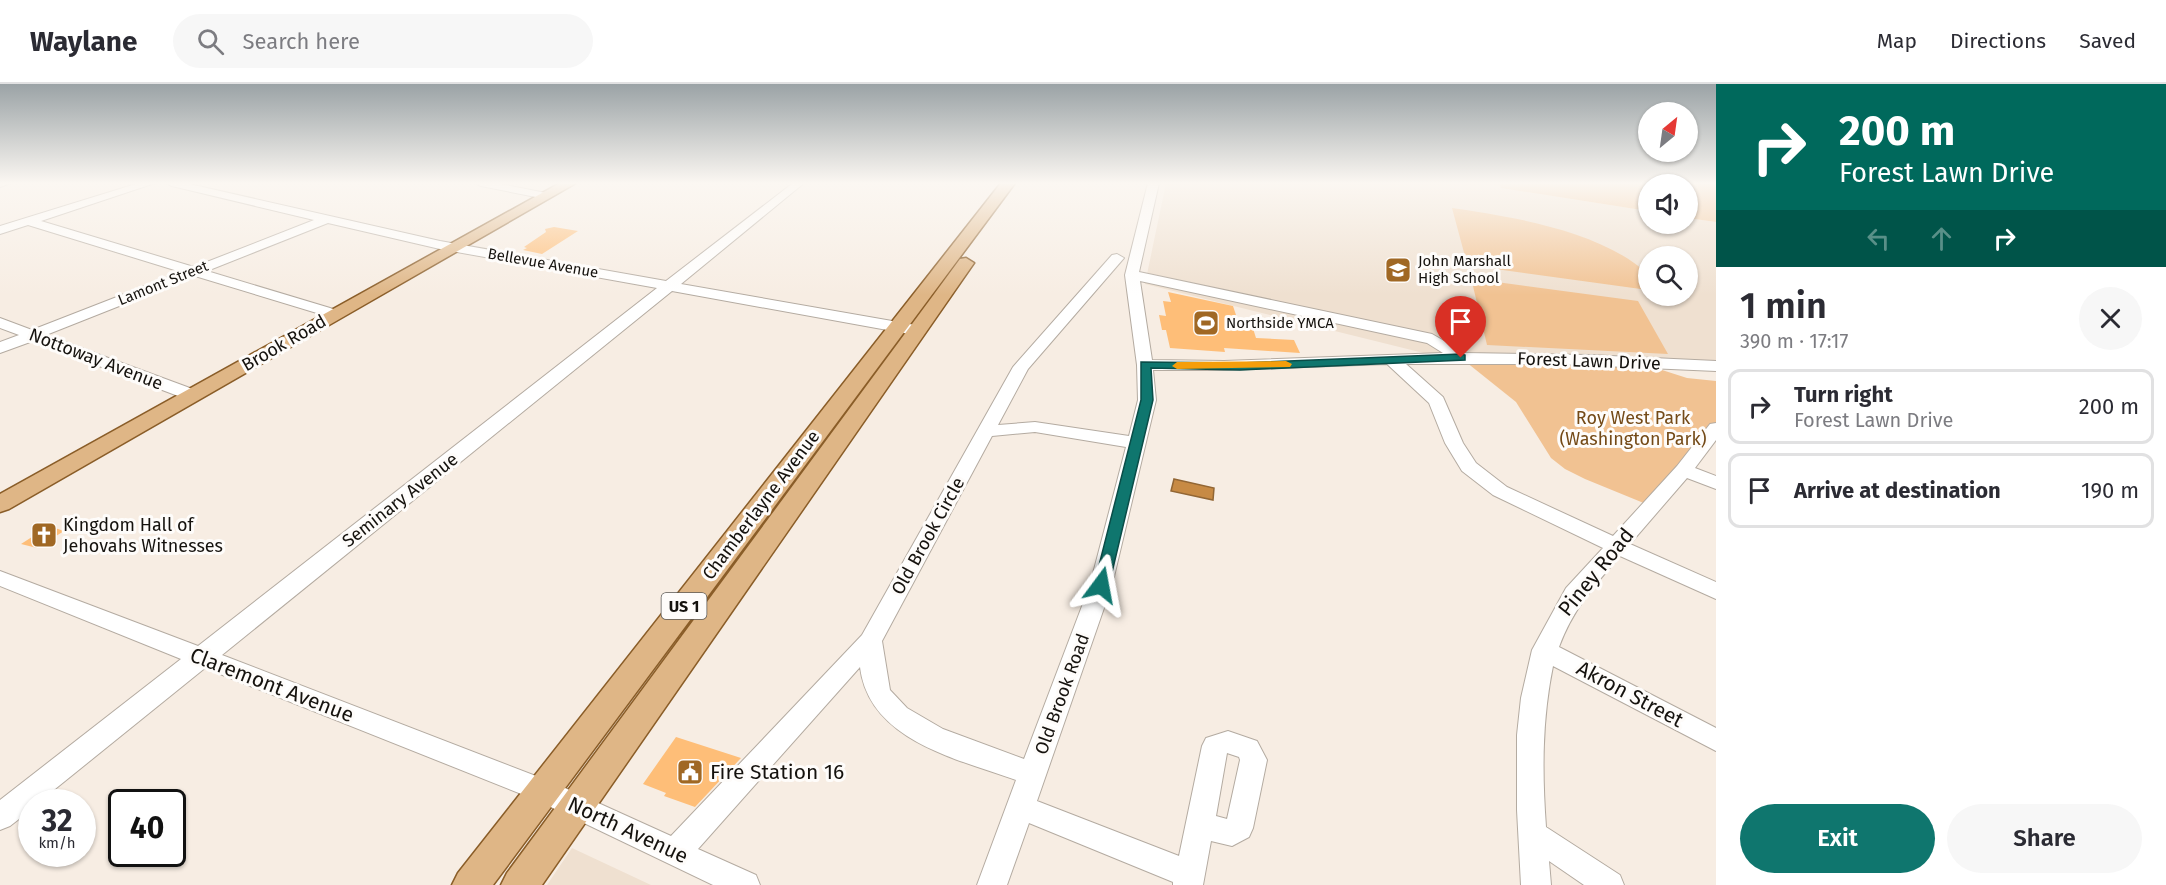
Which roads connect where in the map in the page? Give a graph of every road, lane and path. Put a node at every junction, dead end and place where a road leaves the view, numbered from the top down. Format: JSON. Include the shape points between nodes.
{"nodes":[{"id":1,"x":323,"y":220,"type":"edge"},
{"id":2,"x":333,"y":220,"type":"edge"},
{"id":3,"x":494,"y":220,"type":"edge"},
{"id":4,"x":752,"y":220,"type":"edge"},
{"id":5,"x":982,"y":220,"type":"edge"},
{"id":6,"x":993,"y":220,"type":"edge"},
{"id":7,"x":1144,"y":220,"type":"edge"},
{"id":8,"x":28,"y":221,"type":"joint"},
{"id":9,"x":0,"y":230,"type":"edge"},
{"id":10,"x":447,"y":246,"type":"junction"},
{"id":11,"x":1117,"y":258,"type":"dead end"},
{"id":12,"x":194,"y":271,"type":"junction"},
{"id":13,"x":1132,"y":275,"type":"junction"},
{"id":14,"x":669,"y":286,"type":"junction"},
{"id":15,"x":329,"y":312,"type":"junction"},
{"id":16,"x":0,"y":323,"type":"edge"},
{"id":17,"x":907,"y":329,"type":"junction"},
{"id":18,"x":33,"y":335,"type":"junction"},
{"id":19,"x":0,"y":348,"type":"edge"},
{"id":20,"x":1461,"y":358,"type":"junction"},
{"id":21,"x":1392,"y":360,"type":"junction"},
{"id":22,"x":1145,"y":365,"type":"junction"},
{"id":23,"x":1716,"y":366,"type":"edge"},
{"id":24,"x":186,"y":393,"type":"junction"},
{"id":25,"x":1716,"y":428,"type":"edge"},
{"id":26,"x":985,"y":430,"type":"junction"},
{"id":27,"x":1136,"y":443,"type":"junction"},
{"id":28,"x":1684,"y":470,"type":"junction"},
{"id":29,"x":1716,"y":483,"type":"edge"},
{"id":30,"x":0,"y":491,"type":"edge"},
{"id":31,"x":0,"y":504,"type":"edge"},
{"id":32,"x":1615,"y":546,"type":"junction"},
{"id":33,"x":0,"y":578,"type":"edge"},
{"id":34,"x":1716,"y":591,"type":"edge"},
{"id":35,"x":870,"y":641,"type":"junction"},
{"id":36,"x":1544,"y":650,"type":"junction"},
{"id":37,"x":201,"y":657,"type":"junction"},
{"id":38,"x":1716,"y":740,"type":"edge"},
{"id":39,"x":1033,"y":774,"type":"junction"},
{"id":40,"x":543,"y":792,"type":"junction"},
{"id":41,"x":576,"y":806,"type":"junction"},
{"id":42,"x":1021,"y":807,"type":"junction"},
{"id":43,"x":0,"y":817,"type":"edge"},
{"id":44,"x":1200,"y":825,"type":"dead end"},
{"id":45,"x":1533,"y":834,"type":"junction"},
{"id":46,"x":676,"y":852,"type":"junction"},
{"id":47,"x":1189,"y":880,"type":"edge"},
{"id":48,"x":471,"y":885,"type":"edge"},
{"id":49,"x":520,"y":885,"type":"edge"},
{"id":50,"x":745,"y":885,"type":"edge"},
{"id":51,"x":992,"y":885,"type":"edge"},
{"id":52,"x":1536,"y":885,"type":"edge"},
{"id":53,"x":1609,"y":885,"type":"edge"}],
"edges":[{"from":1,"to":12,"type":"street","name":"Lamont Street"},
{"from":2,"to":10,"type":"street","name":"Bellevue Avenue"},
{"from":3,"to":10,"type":"main road","name":"Brook Road"},
{"from":4,"to":14,"type":"street","name":"Seminary Avenue"},
{"from":5,"to":17,"type":"main road","name":"Chamberlayne Avenue","number":"US 1"},
{"from":6,"to":17,"type":"main road","number":"US 1"},
{"from":7,"to":13,"type":"street","name":"Old Brook Road"},
{"from":8,"to":9,"type":"street"},
{"from":8,"to":12,"type":"street"},
{"from":10,"to":14,"type":"street","name":"Bellevue Avenue"},
{"from":10,"to":15,"type":"main road","name":"Brook Road"},
{"from":11,"to":26,"type":"street","name":"Old Brook Circle","via":[[1021,368]]},
{"from":12,"to":15,"type":"street"},
{"from":12,"to":18,"type":"street","name":"Lamont Street"},
{"from":13,"to":20,"type":"street","via":[[1432,339]]},
{"from":13,"to":22,"type":"street","name":"Old Brook Road"},
{"from":14,"to":17,"type":"street","name":"Bellevue Avenue"},
{"from":14,"to":37,"type":"street","name":"Seminary Avenue"},
{"from":15,"to":24,"type":"main road","name":"Brook Road"},
{"from":16,"to":18,"type":"street","name":"Nottoway Avenue"},
{"from":17,"to":40,"type":"main road","name":"Chamberlayne Avenue","number":"US 1"},
{"from":17,"to":41,"type":"main road","name":"Chamberlayne Avenue","number":"US 1"},
{"from":18,"to":19,"type":"street","name":"Lamont Street"},
{"from":18,"to":24,"type":"street","name":"Nottoway Avenue"},
{"from":20,"to":21,"type":"street","name":"Forest Lawn Drive"},
{"from":20,"to":23,"type":"street","name":"Forest Lawn Drive"},
{"from":21,"to":22,"type":"street","name":"Forest Lawn Drive"},
{"from":21,"to":32,"type":"street","via":[[1437,401],[1454,443],[1469,467],[1500,490]]},
{"from":22,"to":27,"type":"street","name":"Old Brook Road","via":[[1147,400]]},
{"from":24,"to":30,"type":"main road","name":"Brook Road"},
{"from":24,"to":31,"type":"main road","name":"Brook Road"},
{"from":25,"to":28,"type":"street","name":"Piney Road"},
{"from":26,"to":27,"type":"street","via":[[1035,427]]},
{"from":26,"to":35,"type":"street","name":"Old Brook Circle"},
{"from":27,"to":39,"type":"street","name":"Old Brook Road","via":[[1101,585]]},
{"from":28,"to":29,"type":"street"},
{"from":28,"to":32,"type":"street","name":"Piney Road"},
{"from":32,"to":34,"type":"street"},
{"from":32,"to":36,"type":"street","name":"Piney Road","via":[[1566,605]]},
{"from":33,"to":37,"type":"street","name":"Claremont Avenue"},
{"from":35,"to":39,"type":"street","via":[[872,664],[884,702],[908,722],[934,737]]},
{"from":35,"to":46,"type":"street","name":"Old Brook Circle"},
{"from":36,"to":38,"type":"street","name":"Akron Street"},
{"from":36,"to":45,"type":"street","name":"Piney Road","via":[[1530,716]]},
{"from":37,"to":40,"type":"street","name":"Claremont Avenue"},
{"from":37,"to":43,"type":"street","name":"Seminary Avenue"},
{"from":39,"to":42,"type":"street","name":"Old Brook Road"},
{"from":40,"to":41,"type":"street","name":"North Avenue"},
{"from":40,"to":48,"type":"main road","name":"Chamberlayne Avenue","number":"US 1"},
{"from":41,"to":46,"type":"street","name":"North Avenue"},
{"from":41,"to":49,"type":"main road","name":"Chamberlayne Avenue","number":"US 1"},
{"from":42,"to":47,"type":"street"},
{"from":42,"to":51,"type":"street","name":"Old Brook Road"},
{"from":44,"to":47,"type":"street"},
{"from":45,"to":52,"type":"street","name":"Piney Road"},
{"from":45,"to":53,"type":"street"},
{"from":46,"to":50,"type":"street","name":"North Avenue"}]}
